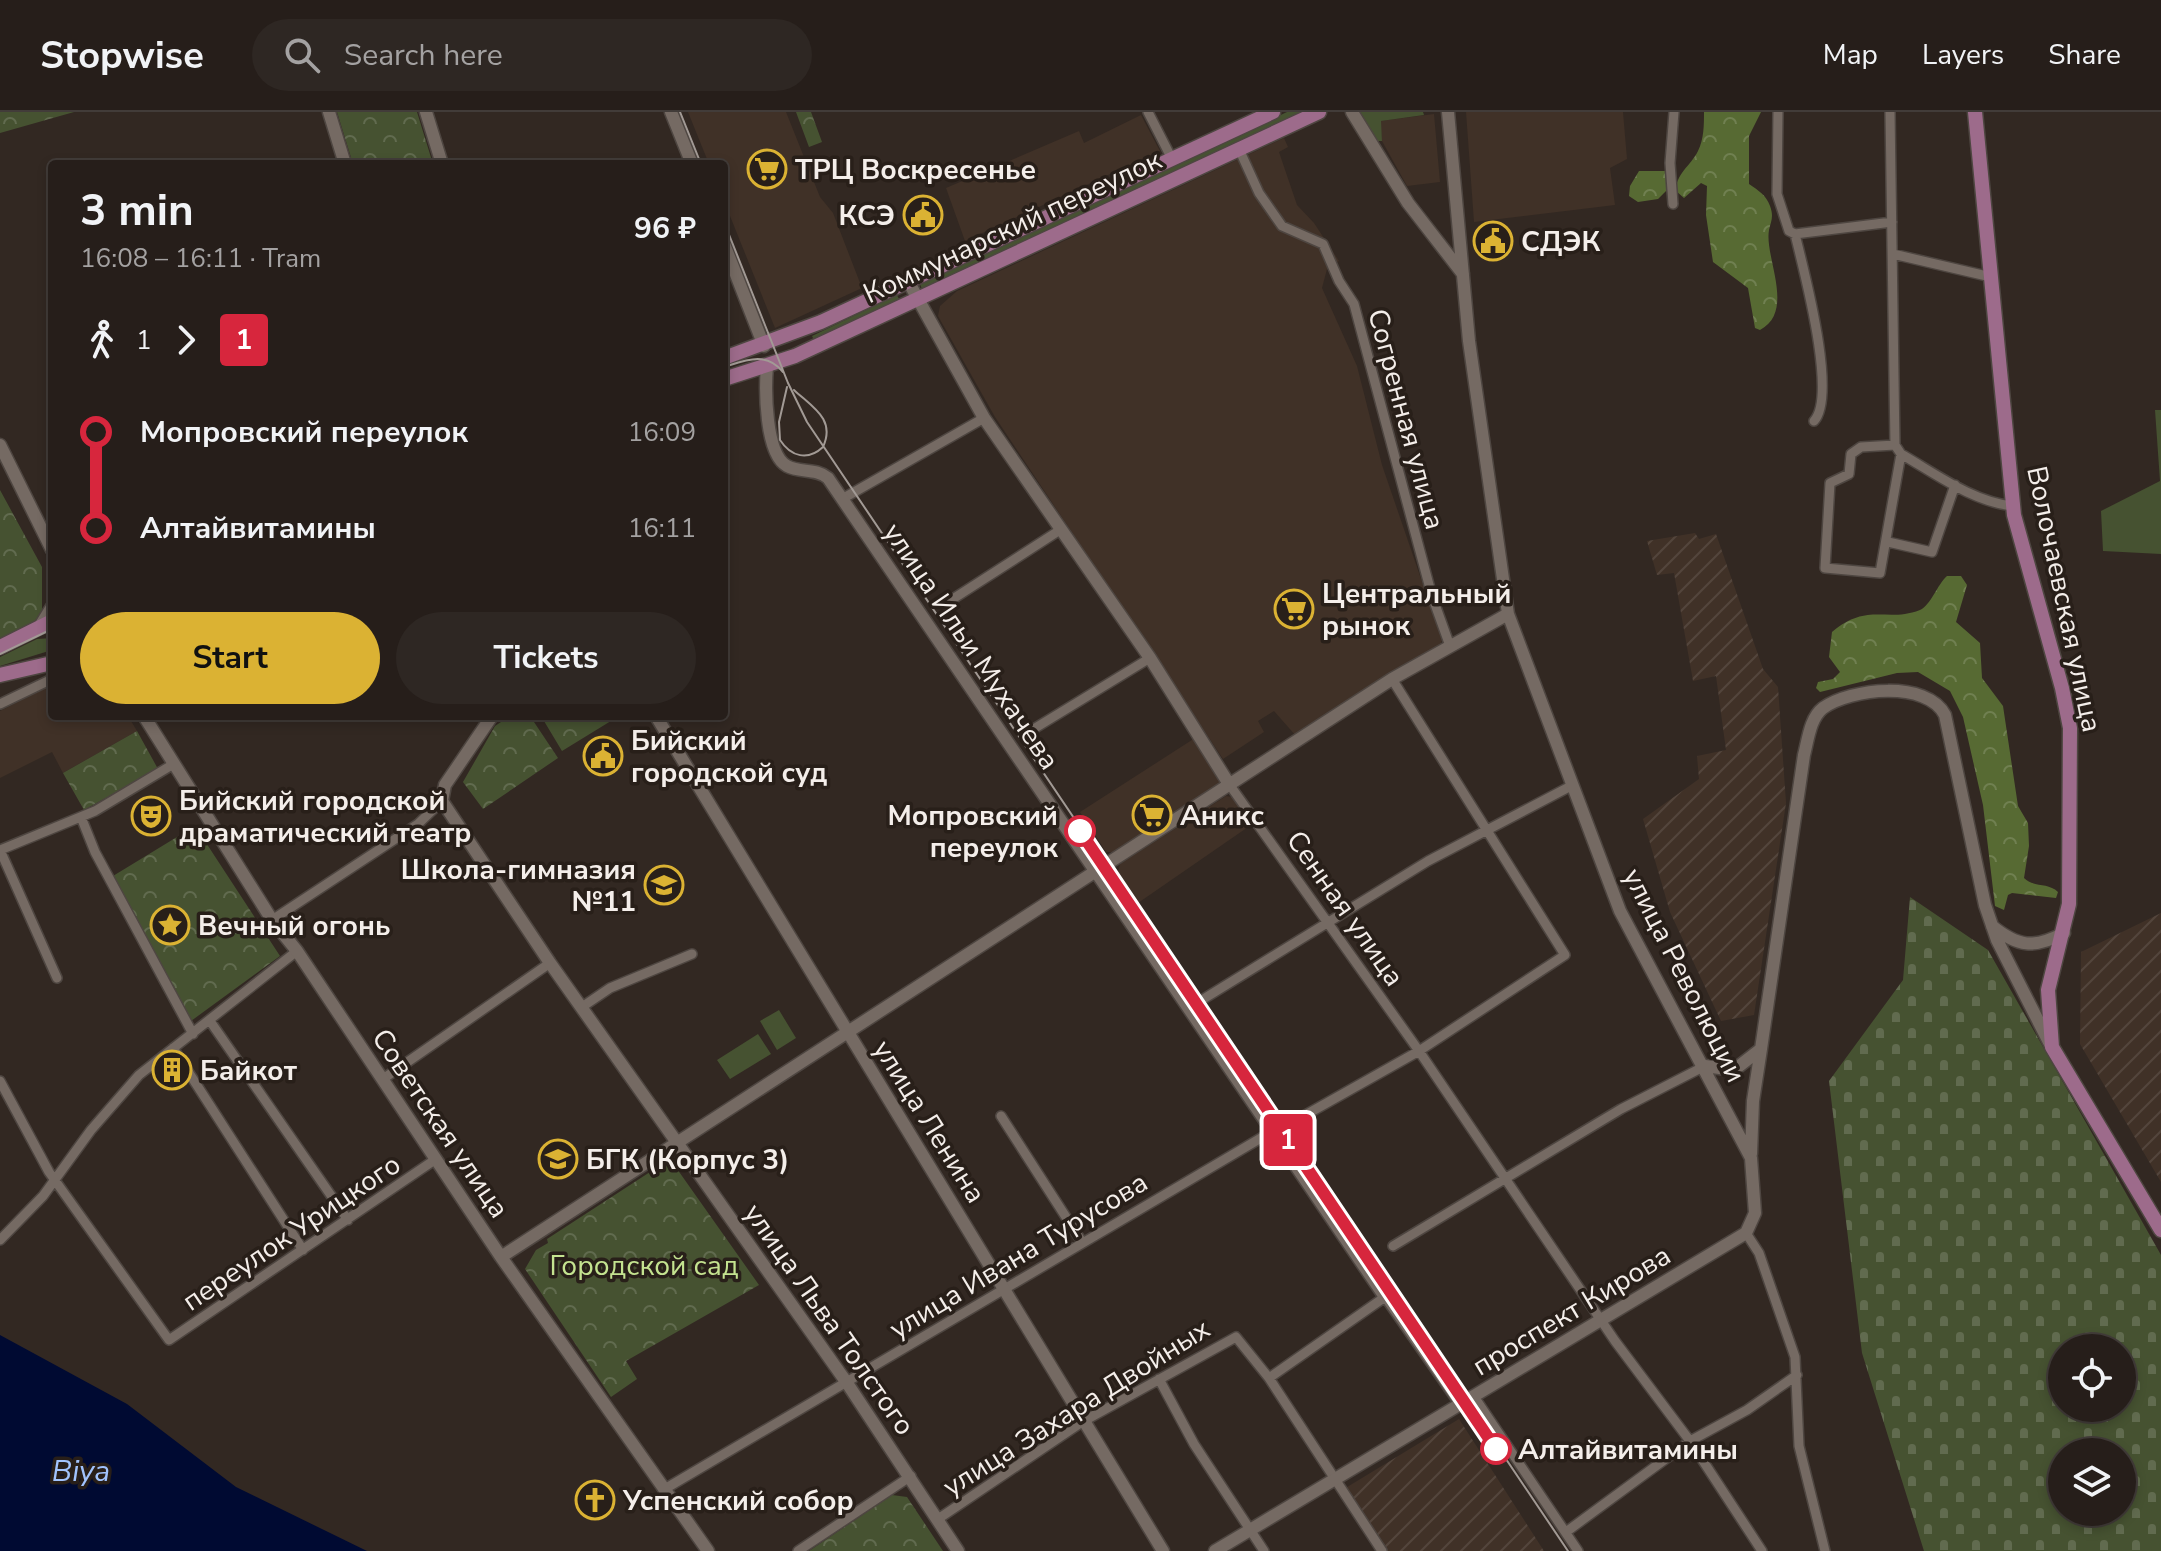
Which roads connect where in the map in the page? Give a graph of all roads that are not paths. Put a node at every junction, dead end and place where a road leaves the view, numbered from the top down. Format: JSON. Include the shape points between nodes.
{"nodes":[{"id":1,"x":329,"y":112,"type":"edge"},
{"id":2,"x":426,"y":112,"type":"edge"},
{"id":3,"x":671,"y":112,"type":"edge"},
{"id":4,"x":1148,"y":112,"type":"edge"},
{"id":5,"x":1273,"y":112,"type":"edge"},
{"id":6,"x":1319,"y":112,"type":"edge"},
{"id":7,"x":1352,"y":112,"type":"edge"},
{"id":8,"x":1441,"y":112,"type":"edge"},
{"id":9,"x":1448,"y":112,"type":"edge"},
{"id":10,"x":1674,"y":112,"type":"edge"},
{"id":11,"x":1778,"y":112,"type":"edge"},
{"id":12,"x":1890,"y":112,"type":"edge"},
{"id":13,"x":1975,"y":112,"type":"edge"},
{"id":14,"x":1450,"y":129,"type":"junction"},
{"id":15,"x":1239,"y":149,"type":"junction"},
{"id":16,"x":1172,"y":159,"type":"junction"},
{"id":17,"x":344,"y":160,"type":"edge"},
{"id":18,"x":441,"y":160,"type":"edge"},
{"id":19,"x":690,"y":160,"type":"edge"},
{"id":20,"x":1673,"y":204,"type":"dead end"},
{"id":21,"x":1892,"y":222,"type":"junction"},
{"id":22,"x":1795,"y":234,"type":"junction"},
{"id":23,"x":728,"y":254,"type":"edge"},
{"id":24,"x":1893,"y":254,"type":"junction"},
{"id":25,"x":1463,"y":274,"type":"junction"},
{"id":26,"x":1991,"y":277,"type":"junction"},
{"id":27,"x":908,"y":281,"type":"junction"},
{"id":28,"x":916,"y":299,"type":"junction"},
{"id":29,"x":764,"y":346,"type":"junction"},
{"id":30,"x":728,"y":357,"type":"edge"},
{"id":31,"x":767,"y":366,"type":"junction"},
{"id":32,"x":728,"y":378,"type":"edge"},
{"id":33,"x":984,"y":418,"type":"junction"},
{"id":34,"x":1814,"y":421,"type":"dead end"},
{"id":35,"x":0,"y":445,"type":"edge"},
{"id":36,"x":1898,"y":450,"type":"junction"},
{"id":37,"x":1955,"y":485,"type":"junction"},
{"id":38,"x":842,"y":499,"type":"junction"},
{"id":39,"x":2013,"y":506,"type":"junction"},
{"id":40,"x":1060,"y":530,"type":"junction"},
{"id":41,"x":48,"y":542,"type":"edge"},
{"id":42,"x":1888,"y":542,"type":"junction"},
{"id":43,"x":945,"y":604,"type":"dead end"},
{"id":44,"x":48,"y":613,"type":"edge"},
{"id":45,"x":1508,"y":614,"type":"junction"},
{"id":46,"x":48,"y":623,"type":"edge"},
{"id":47,"x":38,"y":629,"type":"junction"},
{"id":48,"x":1450,"y":646,"type":"junction"},
{"id":49,"x":0,"y":647,"type":"edge"},
{"id":50,"x":1150,"y":658,"type":"junction"},
{"id":51,"x":48,"y":664,"type":"edge"},
{"id":52,"x":0,"y":675,"type":"edge"},
{"id":53,"x":1392,"y":679,"type":"junction"},
{"id":54,"x":48,"y":681,"type":"edge"},
{"id":55,"x":0,"y":704,"type":"edge"},
{"id":56,"x":146,"y":720,"type":"edge"},
{"id":57,"x":489,"y":720,"type":"edge"},
{"id":58,"x":658,"y":720,"type":"edge"},
{"id":59,"x":1027,"y":733,"type":"dead end"},
{"id":60,"x":172,"y":765,"type":"junction"},
{"id":61,"x":1229,"y":784,"type":"junction"},
{"id":62,"x":1571,"y":786,"type":"junction"},
{"id":63,"x":442,"y":801,"type":"junction"},
{"id":64,"x":81,"y":817,"type":"junction"},
{"id":65,"x":1485,"y":830,"type":"junction"},
{"id":66,"x":0,"y":850,"type":"edge"},
{"id":67,"x":1096,"y":870,"type":"junction"},
{"id":68,"x":272,"y":920,"type":"junction"},
{"id":69,"x":1326,"y":922,"type":"junction"},
{"id":70,"x":1992,"y":925,"type":"junction"},
{"id":71,"x":2064,"y":933,"type":"junction"},
{"id":72,"x":297,"y":951,"type":"junction"},
{"id":73,"x":692,"y":954,"type":"dead end"},
{"id":74,"x":550,"y":963,"type":"junction"},
{"id":75,"x":57,"y":978,"type":"dead end"},
{"id":76,"x":1205,"y":998,"type":"dead end"},
{"id":77,"x":582,"y":1007,"type":"junction"},
{"id":78,"x":210,"y":1021,"type":"junction"},
{"id":79,"x":847,"y":1031,"type":"junction"},
{"id":80,"x":193,"y":1034,"type":"junction"},
{"id":81,"x":2052,"y":1047,"type":"junction"},
{"id":82,"x":173,"y":1048,"type":"junction"},
{"id":83,"x":1761,"y":1049,"type":"junction"},
{"id":84,"x":1419,"y":1051,"type":"junction"},
{"id":85,"x":1705,"y":1066,"type":"junction"},
{"id":86,"x":383,"y":1079,"type":"junction"},
{"id":87,"x":0,"y":1081,"type":"edge"},
{"id":88,"x":1001,"y":1116,"type":"dead end"},
{"id":89,"x":1300,"y":1118,"type":"dead end"},
{"id":90,"x":1273,"y":1131,"type":"junction"},
{"id":91,"x":677,"y":1142,"type":"junction"},
{"id":92,"x":1751,"y":1158,"type":"junction"},
{"id":93,"x":436,"y":1159,"type":"junction"},
{"id":94,"x":1506,"y":1177,"type":"junction"},
{"id":95,"x":54,"y":1180,"type":"junction"},
{"id":96,"x":348,"y":1220,"type":"junction"},
{"id":97,"x":2161,"y":1230,"type":"edge"},
{"id":98,"x":1746,"y":1233,"type":"junction"},
{"id":99,"x":0,"y":1240,"type":"edge"},
{"id":100,"x":1082,"y":1242,"type":"junction"},
{"id":101,"x":1393,"y":1246,"type":"dead end"},
{"id":102,"x":303,"y":1250,"type":"junction"},
{"id":103,"x":501,"y":1257,"type":"junction"},
{"id":104,"x":1006,"y":1288,"type":"junction"},
{"id":105,"x":1385,"y":1297,"type":"junction"},
{"id":106,"x":1599,"y":1318,"type":"junction"},
{"id":107,"x":1797,"y":1375,"type":"junction"},
{"id":108,"x":1269,"y":1378,"type":"junction"},
{"id":109,"x":1159,"y":1379,"type":"junction"},
{"id":110,"x":847,"y":1383,"type":"junction"},
{"id":111,"x":1475,"y":1398,"type":"junction"},
{"id":112,"x":1461,"y":1406,"type":"junction"},
{"id":113,"x":1082,"y":1422,"type":"junction"},
{"id":114,"x":1690,"y":1441,"type":"junction"},
{"id":115,"x":911,"y":1476,"type":"junction"},
{"id":116,"x":1336,"y":1481,"type":"junction"},
{"id":117,"x":663,"y":1490,"type":"junction"},
{"id":118,"x":938,"y":1519,"type":"junction"},
{"id":119,"x":1251,"y":1529,"type":"junction"},
{"id":120,"x":1566,"y":1532,"type":"junction"},
{"id":121,"x":708,"y":1551,"type":"edge"},
{"id":122,"x":798,"y":1551,"type":"edge"},
{"id":123,"x":958,"y":1551,"type":"edge"},
{"id":124,"x":1163,"y":1551,"type":"edge"},
{"id":125,"x":1215,"y":1551,"type":"edge"},
{"id":126,"x":1264,"y":1551,"type":"edge"},
{"id":127,"x":1382,"y":1551,"type":"edge"},
{"id":128,"x":1578,"y":1551,"type":"edge"},
{"id":129,"x":1762,"y":1551,"type":"edge"},
{"id":130,"x":1825,"y":1551,"type":"edge"}],
"edges":[{"from":1,"to":17,"type":"street"},
{"from":2,"to":18,"type":"street"},
{"from":3,"to":19,"type":"street"},
{"from":4,"to":16,"type":"street"},
{"from":5,"to":16,"type":"main road","name":"Коммунарский переулок"},
{"from":6,"to":15,"type":"main road","name":"Коммунарский переулок"},
{"from":7,"to":25,"type":"street","via":[[1408,203]]},
{"from":8,"to":14,"type":"street"},
{"from":9,"to":14,"type":"street","name":"улица Революции"},
{"from":10,"to":20,"type":"street"},
{"from":11,"to":22,"type":"street","via":[[1777,194],[1789,231]]},
{"from":12,"to":21,"type":"street"},
{"from":13,"to":26,"type":"main road","name":"Волочаевская улица"},
{"from":14,"to":25,"type":"street","name":"улица Революции"},
{"from":15,"to":28,"type":"main road","name":"Коммунарский переулок"},
{"from":15,"to":48,"type":"street","name":"Согренная улица","via":[[1271,211],[1289,230],[1323,244],[1354,304]]},
{"from":16,"to":27,"type":"main road","name":"Коммунарский переулок"},
{"from":21,"to":22,"type":"street"},
{"from":21,"to":24,"type":"street"},
{"from":22,"to":34,"type":"street","via":[[1820,361],[1822,405]]},
{"from":23,"to":29,"type":"street"},
{"from":24,"to":26,"type":"street"},
{"from":24,"to":36,"type":"street"},
{"from":25,"to":45,"type":"street","name":"улица Революции"},
{"from":26,"to":39,"type":"main road","name":"Волочаевская улица"},
{"from":27,"to":28,"type":"street","name":"Сенная улица"},
{"from":27,"to":29,"type":"main road","name":"Коммунарский переулок"},
{"from":28,"to":31,"type":"main road","name":"Коммунарский переулок"},
{"from":28,"to":33,"type":"street","name":"Сенная улица"},
{"from":29,"to":30,"type":"main road","name":"Коммунарский переулок"},
{"from":31,"to":32,"type":"main road","name":"Коммунарский переулок"},
{"from":31,"to":38,"type":"street","name":"улица Ильи Мухачева","via":[[769,433],[777,458],[787,466],[824,474]]},
{"from":33,"to":38,"type":"street"},
{"from":33,"to":40,"type":"street","name":"Сенная улица"},
{"from":35,"to":41,"type":"street"},
{"from":36,"to":37,"type":"street"},
{"from":36,"to":42,"type":"street"},
{"from":36,"to":42,"type":"street","via":[[1861,447],[1851,454],[1849,474],[1830,483],[1825,568],[1880,573]]},
{"from":37,"to":39,"type":"street","via":[[1986,501]]},
{"from":37,"to":42,"type":"street","via":[[1932,552]]},
{"from":38,"to":67,"type":"street","name":"улица Ильи Мухачева"},
{"from":39,"to":71,"type":"main road","name":"Волочаевская улица","via":[[2070,728],[2072,811]]},
{"from":40,"to":43,"type":"street"},
{"from":40,"to":50,"type":"street","name":"Сенная улица"},
{"from":44,"to":47,"type":"street"},
{"from":45,"to":48,"type":"street"},
{"from":45,"to":62,"type":"street","name":"улица Революции"},
{"from":46,"to":47,"type":"main road"},
{"from":47,"to":49,"type":"main road"},
{"from":48,"to":53,"type":"street"},
{"from":50,"to":59,"type":"street"},
{"from":50,"to":61,"type":"street","name":"Сенная улица"},
{"from":51,"to":52,"type":"main road"},
{"from":53,"to":61,"type":"street"},
{"from":53,"to":65,"type":"street"},
{"from":54,"to":55,"type":"street"},
{"from":56,"to":60,"type":"street","name":"Советская улица"},
{"from":57,"to":63,"type":"street","via":[[445,785]]},
{"from":58,"to":79,"type":"street","name":"улица Ленина"},
{"from":60,"to":64,"type":"street"},
{"from":60,"to":68,"type":"street","name":"Советская улица"},
{"from":61,"to":67,"type":"street"},
{"from":61,"to":69,"type":"street","name":"Сенная улица"},
{"from":62,"to":65,"type":"street"},
{"from":62,"to":85,"type":"street","name":"улица Революции","via":[[1620,911]]},
{"from":63,"to":68,"type":"street","via":[[418,824]]},
{"from":63,"to":74,"type":"street","name":"улица Льва Толстого"},
{"from":64,"to":66,"type":"street"},
{"from":64,"to":80,"type":"street"},
{"from":65,"to":69,"type":"street"},
{"from":65,"to":84,"type":"street","via":[[1565,955]]},
{"from":66,"to":75,"type":"street"},
{"from":67,"to":79,"type":"street"},
{"from":67,"to":90,"type":"street","name":"улица Ильи Мухачева"},
{"from":68,"to":72,"type":"street","name":"Советская улица"},
{"from":69,"to":76,"type":"street"},
{"from":69,"to":84,"type":"street","name":"Сенная улица"},
{"from":70,"to":71,"type":"street","via":[[2021,945],[2046,943]]},
{"from":70,"to":81,"type":"street"},
{"from":70,"to":83,"type":"street","via":[[1941,707],[1920,694],[1896,691],[1823,708],[1811,726],[1804,755]]},
{"from":71,"to":81,"type":"main road","name":"Волочаевская улица","via":[[2048,990]]},
{"from":72,"to":78,"type":"street"},
{"from":72,"to":86,"type":"street","name":"Советская улица"},
{"from":73,"to":77,"type":"street","via":[[610,988]]},
{"from":74,"to":77,"type":"street","name":"улица Льва Толстого"},
{"from":74,"to":86,"type":"street"},
{"from":77,"to":91,"type":"street","name":"улица Льва Толстого"},
{"from":78,"to":80,"type":"street"},
{"from":78,"to":96,"type":"street"},
{"from":79,"to":91,"type":"street"},
{"from":79,"to":104,"type":"street","name":"улица Ленина"},
{"from":80,"to":82,"type":"street"},
{"from":81,"to":97,"type":"main road"},
{"from":82,"to":95,"type":"street","via":[[123,1092]]},
{"from":82,"to":102,"type":"street"},
{"from":83,"to":85,"type":"street","via":[[1734,1070]]},
{"from":83,"to":92,"type":"street"},
{"from":84,"to":89,"type":"street"},
{"from":84,"to":94,"type":"street","name":"Сенная улица"},
{"from":85,"to":92,"type":"street","name":"улица Революции"},
{"from":85,"to":94,"type":"street"},
{"from":86,"to":93,"type":"street","name":"Советская улица"},
{"from":87,"to":95,"type":"street"},
{"from":88,"to":100,"type":"street"},
{"from":90,"to":100,"type":"street","name":"улица Ивана Турусова"},
{"from":90,"to":105,"type":"street","name":"улица Ильи Мухачева"},
{"from":91,"to":103,"type":"street"},
{"from":91,"to":110,"type":"street","name":"улица Льва Толстого"},
{"from":92,"to":98,"type":"street","name":"улица Революции","via":[[1755,1213]]},
{"from":93,"to":96,"type":"street","name":"переулок Урицкого"},
{"from":93,"to":103,"type":"street","name":"Советская улица"},
{"from":94,"to":101,"type":"street"},
{"from":94,"to":106,"type":"street","name":"Сенная улица"},
{"from":95,"to":99,"type":"street"},
{"from":95,"to":102,"type":"street","name":"переулок Урицкого","via":[[169,1340]]},
{"from":96,"to":102,"type":"street","name":"переулок Урицкого"},
{"from":98,"to":106,"type":"street","name":"проспект Кирова"},
{"from":98,"to":107,"type":"street","via":[[1763,1265]]},
{"from":100,"to":104,"type":"street","name":"улица Ивана Турусова"},
{"from":103,"to":117,"type":"street","name":"Советская улица"},
{"from":104,"to":110,"type":"street","name":"улица Ивана Турусова"},
{"from":104,"to":113,"type":"street","name":"улица Ленина"},
{"from":105,"to":108,"type":"street"},
{"from":105,"to":112,"type":"street"},
{"from":106,"to":111,"type":"street","name":"проспект Кирова"},
{"from":106,"to":114,"type":"street","name":"Сенная улица"},
{"from":107,"to":114,"type":"street"},
{"from":107,"to":130,"type":"street","via":[[1799,1446]]},
{"from":108,"to":109,"type":"street","name":"улица Захара Двойных","via":[[1232,1337]]},
{"from":108,"to":116,"type":"street"},
{"from":109,"to":113,"type":"street","name":"улица Захара Двойных"},
{"from":109,"to":119,"type":"street","via":[[1194,1444]]},
{"from":110,"to":115,"type":"street","name":"улица Льва Толстого"},
{"from":110,"to":117,"type":"street","name":"улица Ивана Турусова"},
{"from":111,"to":112,"type":"street","name":"проспект Кирова"},
{"from":111,"to":120,"type":"street"},
{"from":112,"to":116,"type":"street","name":"проспект Кирова"},
{"from":113,"to":118,"type":"street","name":"улица Захара Двойных"},
{"from":113,"to":124,"type":"street","name":"улица Ленина"},
{"from":114,"to":120,"type":"street"},
{"from":114,"to":129,"type":"street","name":"Сенная улица"},
{"from":115,"to":118,"type":"street","name":"улица Льва Толстого"},
{"from":115,"to":122,"type":"street","name":"улица Захара Двойных"},
{"from":116,"to":119,"type":"street","name":"проспект Кирова"},
{"from":116,"to":127,"type":"street"},
{"from":117,"to":121,"type":"street","name":"Советская улица"},
{"from":118,"to":123,"type":"street","name":"улица Льва Толстого"},
{"from":119,"to":125,"type":"street","name":"проспект Кирова"},
{"from":119,"to":126,"type":"street"},
{"from":120,"to":128,"type":"street"}]}
